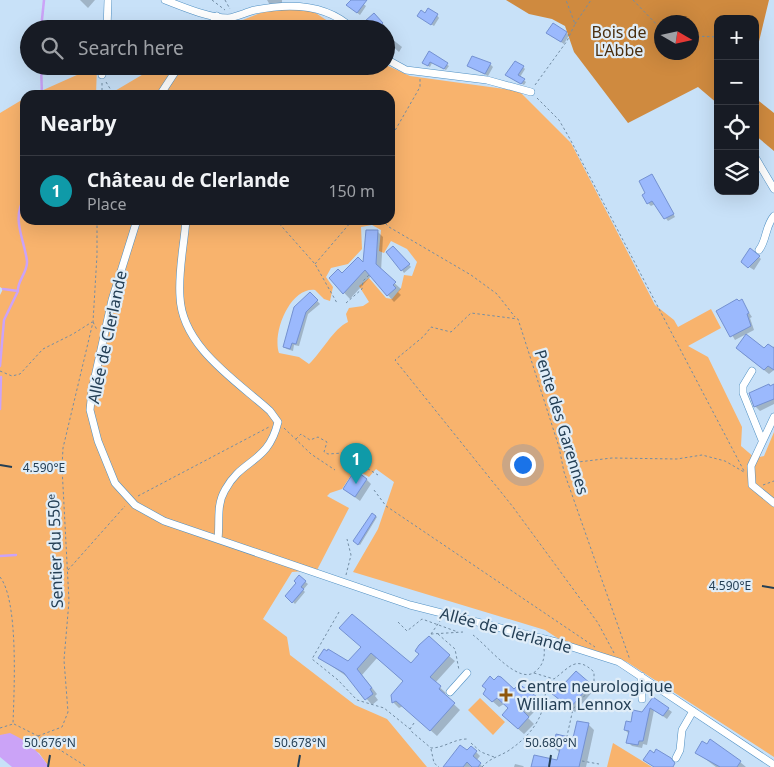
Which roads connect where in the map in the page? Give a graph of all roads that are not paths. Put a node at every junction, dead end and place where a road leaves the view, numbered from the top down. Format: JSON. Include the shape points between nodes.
{"nodes":[{"id":1,"x":108,"y":0,"type":"edge"},
{"id":2,"x":165,"y":0,"type":"edge"},
{"id":3,"x":217,"y":16,"type":"junction"},
{"id":4,"x":107,"y":20,"type":"edge"},
{"id":5,"x":215,"y":20,"type":"edge"},
{"id":6,"x":342,"y":20,"type":"edge"},
{"id":7,"x":395,"y":64,"type":"edge"},
{"id":8,"x":174,"y":75,"type":"edge"},
{"id":9,"x":165,"y":90,"type":"edge"},
{"id":10,"x":531,"y":92,"type":"road end"},
{"id":11,"x":759,"y":164,"type":"edge"},
{"id":12,"x":774,"y":189,"type":"edge"},
{"id":13,"x":774,"y":216,"type":"edge"},
{"id":14,"x":135,"y":225,"type":"edge"},
{"id":15,"x":186,"y":225,"type":"edge"},
{"id":16,"x":759,"y":250,"type":"dead end"},
{"id":17,"x":752,"y":371,"type":"dead end"},
{"id":18,"x":774,"y":417,"type":"edge"},
{"id":19,"x":762,"y":440,"type":"junction"},
{"id":20,"x":774,"y":502,"type":"edge"},
{"id":21,"x":218,"y":539,"type":"junction"},
{"id":22,"x":468,"y":673,"type":"dead end"},
{"id":23,"x":641,"y":676,"type":"junction"},
{"id":24,"x":450,"y":692,"type":"dead end"},
{"id":25,"x":642,"y":699,"type":"dead end"},
{"id":26,"x":693,"y":711,"type":"junction"},
{"id":27,"x":676,"y":758,"type":"dead end"},
{"id":28,"x":774,"y":765,"type":"edge"}],
"edges":[{"from":1,"to":4,"type":"street"},
{"from":2,"to":3,"type":"street"},
{"from":3,"to":5,"type":"street"},
{"from":3,"to":6,"type":"street","via":[[234,16],[269,8],[309,8],[336,15]]},
{"from":7,"to":10,"type":"street","via":[[406,70],[487,80]]},
{"from":8,"to":9,"type":"street"},
{"from":11,"to":12,"type":"street"},
{"from":13,"to":16,"type":"street"},
{"from":14,"to":21,"type":"street","name":"Allée de Clerlande","via":[[112,300],[90,404],[94,427],[109,472],[130,500],[156,518]]},
{"from":15,"to":21,"type":"street","via":[[180,297],[188,330],[207,355],[278,422],[266,451],[236,476],[224,491],[219,510]]},
{"from":17,"to":19,"type":"street","via":[[743,386],[743,394]]},
{"from":18,"to":19,"type":"street"},
{"from":19,"to":20,"type":"street","via":[[750,466],[752,485]]},
{"from":21,"to":23,"type":"street","name":"Allée de Clerlande","via":[[444,614],[541,638],[619,662]]},
{"from":22,"to":24,"type":"street"},
{"from":23,"to":25,"type":"street"},
{"from":23,"to":26,"type":"street","name":"Allée de Clerlande"},
{"from":26,"to":27,"type":"street","via":[[682,730]]},
{"from":26,"to":28,"type":"street","name":"Allée de Clerlande"}]}
